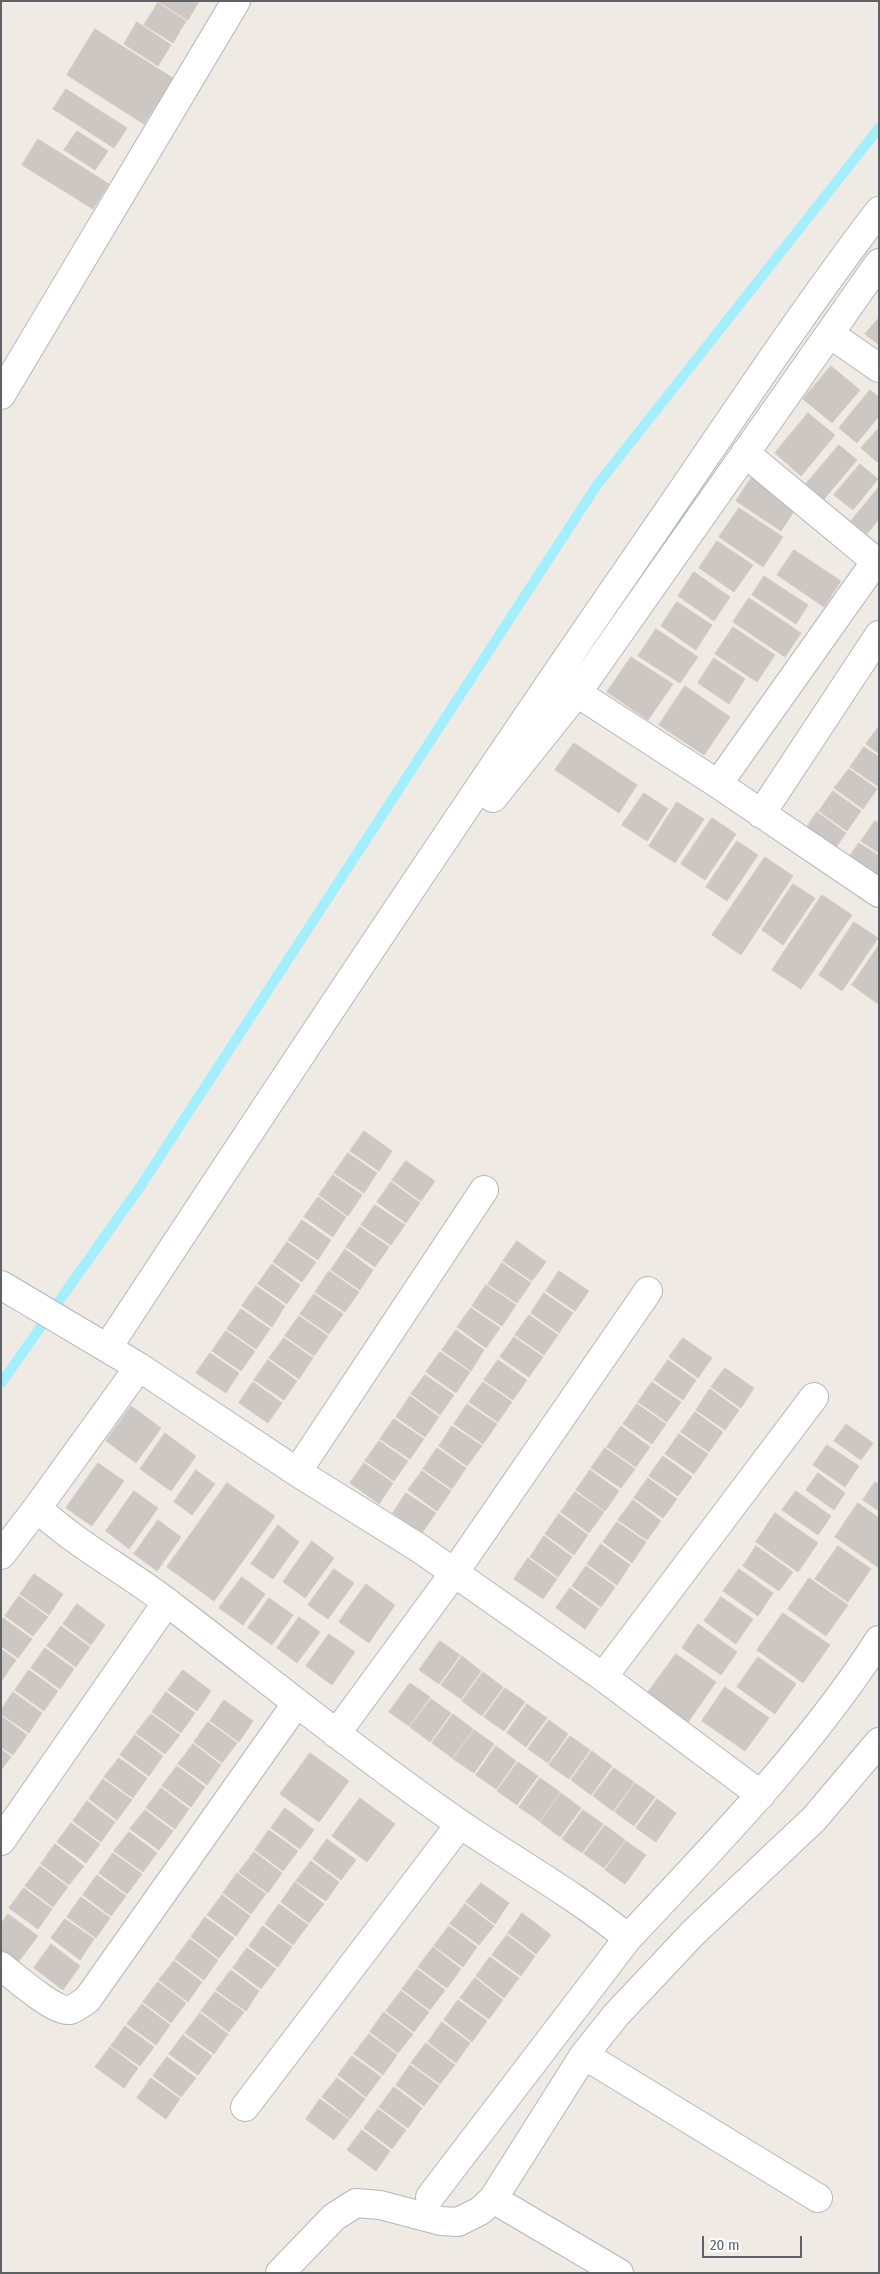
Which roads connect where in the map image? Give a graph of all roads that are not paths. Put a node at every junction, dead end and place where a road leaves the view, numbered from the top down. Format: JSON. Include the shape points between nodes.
{"nodes":[{"id":1,"x":236,"y":1,"type":"edge"},
{"id":2,"x":879,"y":211,"type":"edge"},
{"id":3,"x":879,"y":263,"type":"edge"},
{"id":4,"x":830,"y":334,"type":"junction"},
{"id":5,"x":879,"y":368,"type":"edge"},
{"id":6,"x":1,"y":395,"type":"edge"},
{"id":7,"x":745,"y":453,"type":"junction"},
{"id":8,"x":877,"y":563,"type":"edge"},
{"id":9,"x":879,"y":634,"type":"edge"},
{"id":10,"x":576,"y":693,"type":"junction"},
{"id":11,"x":718,"y":784,"type":"junction"},
{"id":12,"x":493,"y":798,"type":"dead end"},
{"id":13,"x":761,"y":814,"type":"junction"},
{"id":14,"x":879,"y":893,"type":"edge"},
{"id":15,"x":484,"y":1190,"type":"dead end"},
{"id":16,"x":3,"y":1286,"type":"edge"},
{"id":17,"x":648,"y":1291,"type":"dead end"},
{"id":18,"x":108,"y":1347,"type":"junction"},
{"id":19,"x":139,"y":1367,"type":"junction"},
{"id":20,"x":814,"y":1397,"type":"dead end"},
{"id":21,"x":297,"y":1472,"type":"junction"},
{"id":22,"x":38,"y":1508,"type":"junction"},
{"id":23,"x":1,"y":1555,"type":"edge"},
{"id":24,"x":454,"y":1573,"type":"junction"},
{"id":25,"x":166,"y":1602,"type":"junction"},
{"id":26,"x":879,"y":1640,"type":"edge"},
{"id":27,"x":879,"y":1668,"type":"edge"},
{"id":28,"x":603,"y":1677,"type":"junction"},
{"id":29,"x":847,"y":1690,"type":"junction"},
{"id":30,"x":296,"y":1704,"type":"junction"},
{"id":31,"x":336,"y":1734,"type":"junction"},
{"id":32,"x":879,"y":1742,"type":"edge"},
{"id":33,"x":761,"y":1795,"type":"junction"},
{"id":34,"x":460,"y":1824,"type":"junction"},
{"id":35,"x":1,"y":1841,"type":"edge"},
{"id":36,"x":628,"y":1938,"type":"junction"},
{"id":37,"x":1,"y":1966,"type":"edge"},
{"id":38,"x":584,"y":2055,"type":"junction"},
{"id":39,"x":245,"y":2108,"type":"dead end"},
{"id":40,"x":430,"y":2197,"type":"dead end"},
{"id":41,"x":818,"y":2198,"type":"dead end"},
{"id":42,"x":493,"y":2199,"type":"junction"},
{"id":43,"x":280,"y":2273,"type":"edge"},
{"id":44,"x":619,"y":2273,"type":"edge"}],
"edges":[{"from":1,"to":6,"type":"street"},
{"from":2,"to":18,"type":"street","via":[[808,308],[557,671]]},
{"from":3,"to":4,"type":"street"},
{"from":4,"to":5,"type":"street"},
{"from":4,"to":7,"type":"street"},
{"from":7,"to":8,"type":"street"},
{"from":7,"to":10,"type":"street"},
{"from":8,"to":11,"type":"street"},
{"from":9,"to":13,"type":"street"},
{"from":10,"to":11,"type":"street"},
{"from":10,"to":12,"type":"street"},
{"from":11,"to":13,"type":"street"},
{"from":13,"to":14,"type":"street"},
{"from":15,"to":21,"type":"street"},
{"from":16,"to":18,"type":"street"},
{"from":17,"to":24,"type":"street"},
{"from":18,"to":19,"type":"street"},
{"from":19,"to":21,"type":"street"},
{"from":19,"to":22,"type":"street"},
{"from":20,"to":28,"type":"street"},
{"from":21,"to":24,"type":"street"},
{"from":22,"to":23,"type":"street"},
{"from":22,"to":25,"type":"street"},
{"from":24,"to":28,"type":"street"},
{"from":24,"to":31,"type":"street"},
{"from":25,"to":30,"type":"street"},
{"from":25,"to":35,"type":"street"},
{"from":26,"to":29,"type":"street"},
{"from":27,"to":29,"type":"street"},
{"from":28,"to":33,"type":"street"},
{"from":29,"to":33,"type":"street"},
{"from":30,"to":31,"type":"street"},
{"from":30,"to":37,"type":"street","via":[[87,2000],[68,2010],[61,2009]]},
{"from":31,"to":34,"type":"street"},
{"from":32,"to":38,"type":"street","via":[[814,1819],[693,1933],[616,2015]]},
{"from":33,"to":36,"type":"street"},
{"from":34,"to":36,"type":"street","via":[[598,1914]]},
{"from":34,"to":39,"type":"street"},
{"from":36,"to":40,"type":"street"},
{"from":38,"to":41,"type":"street"},
{"from":38,"to":42,"type":"street"},
{"from":42,"to":43,"type":"street","via":[[480,2211],[458,2222],[356,2203],[334,2217]]},
{"from":42,"to":44,"type":"street"}]}
